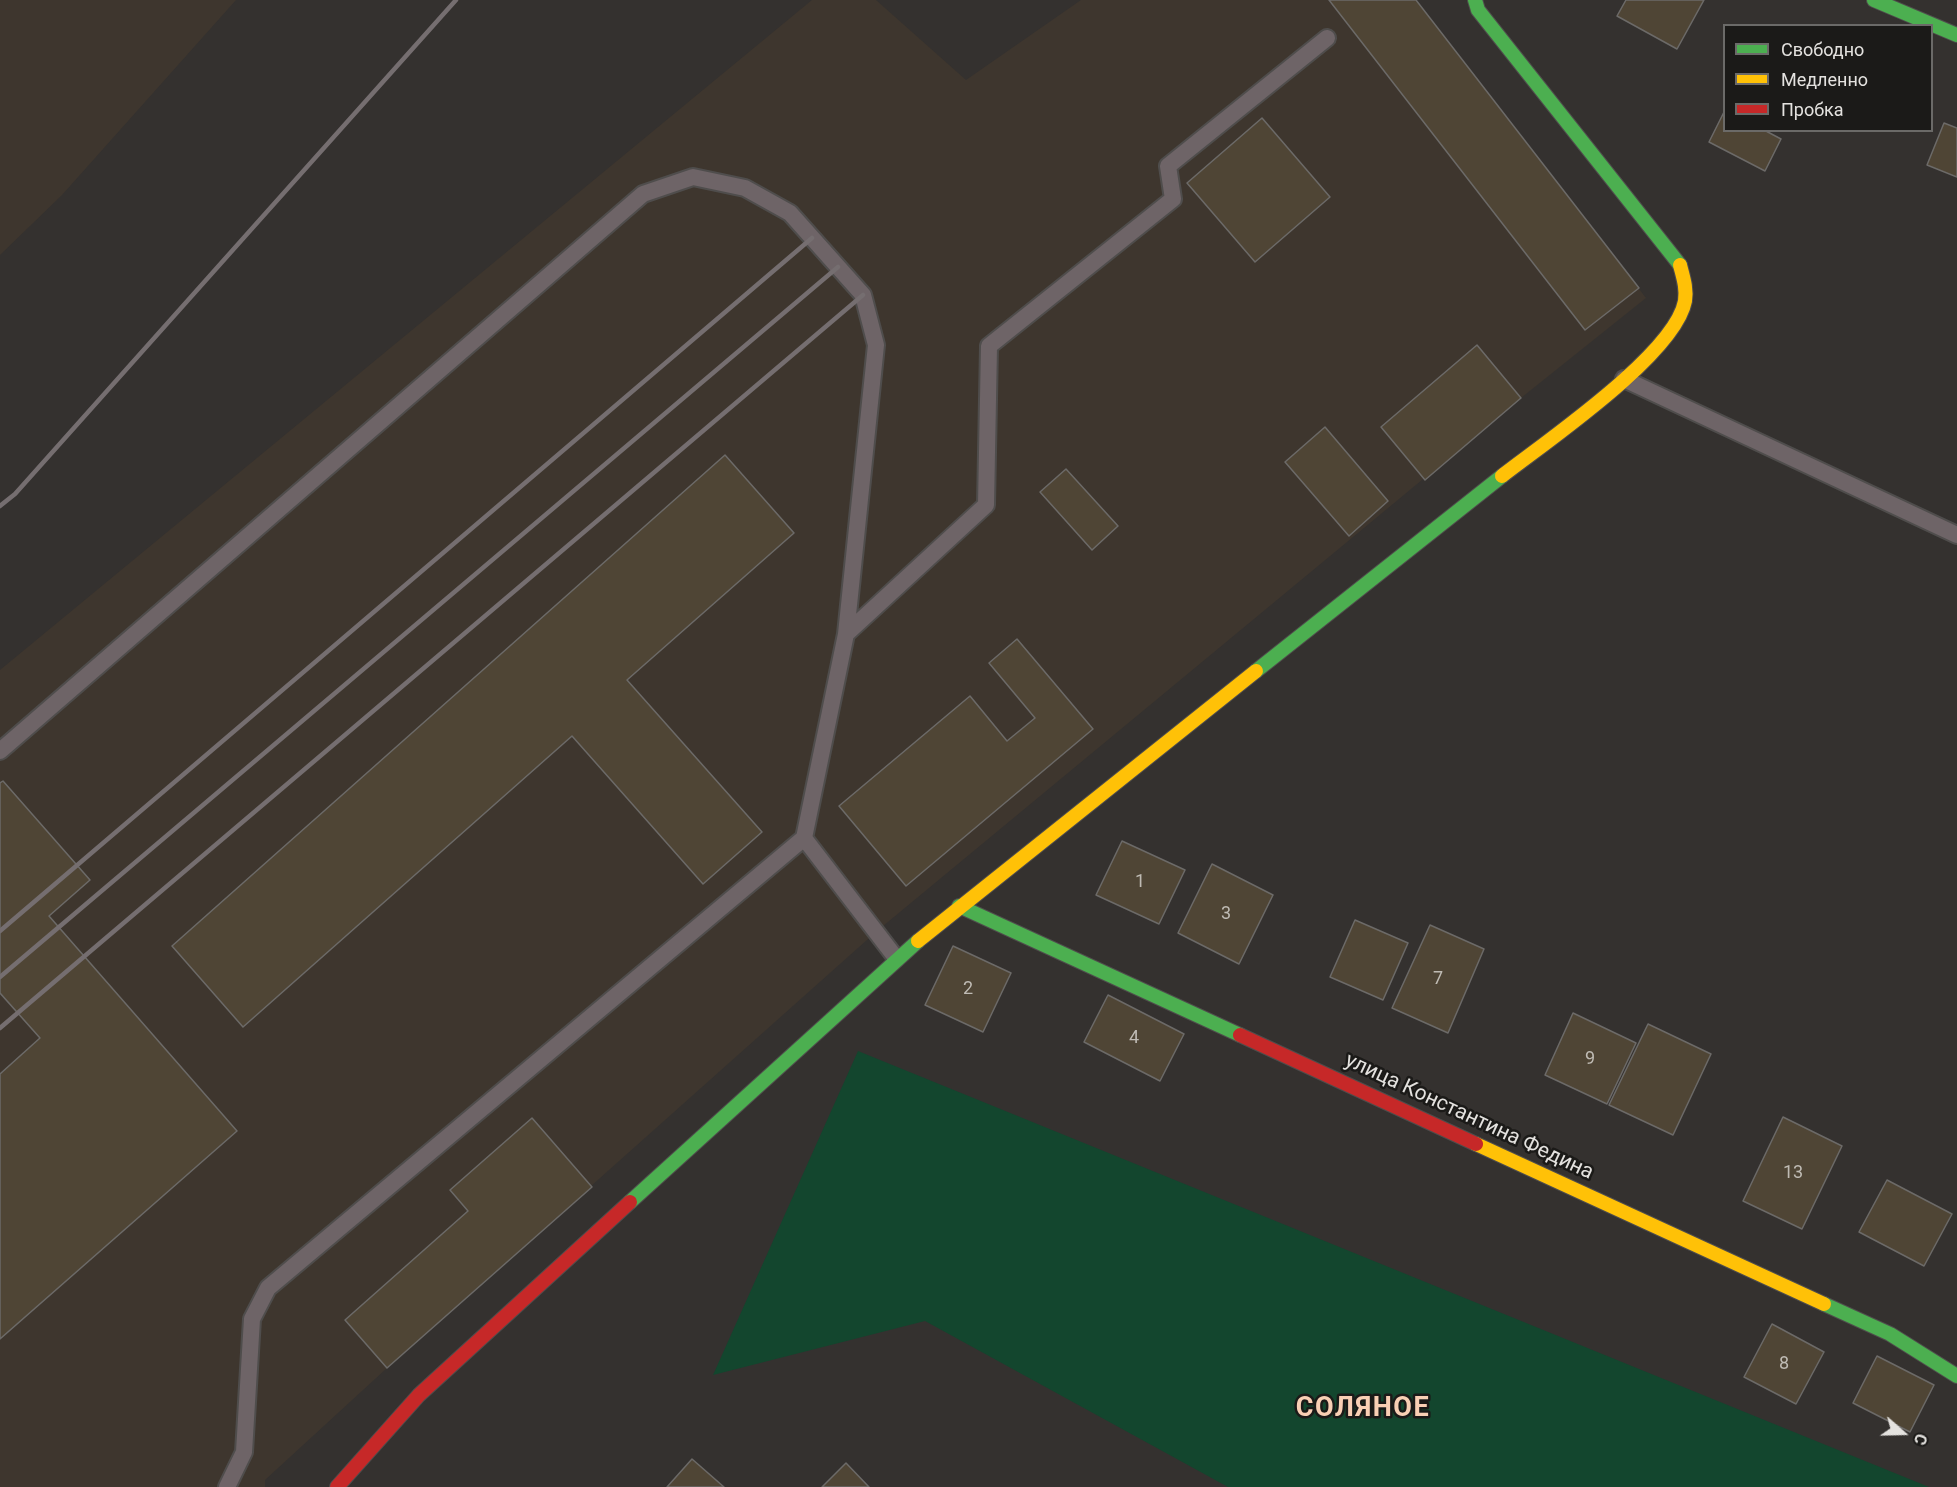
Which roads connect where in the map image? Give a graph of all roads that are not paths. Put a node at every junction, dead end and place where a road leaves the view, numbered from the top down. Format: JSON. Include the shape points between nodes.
{"nodes":[{"id":1,"x":1475,"y":0,"type":"edge"},
{"id":2,"x":1874,"y":0,"type":"edge"},
{"id":3,"x":1931,"y":24,"type":"edge"},
{"id":4,"x":1933,"y":25,"type":"edge"},
{"id":5,"x":1957,"y":35,"type":"edge"},
{"id":6,"x":1327,"y":38,"type":"dead end"},
{"id":7,"x":1624,"y":379,"type":"junction"},
{"id":8,"x":1957,"y":535,"type":"edge"},
{"id":9,"x":846,"y":634,"type":"junction"},
{"id":10,"x":0,"y":751,"type":"edge"},
{"id":11,"x":804,"y":838,"type":"junction"},
{"id":12,"x":959,"y":906,"type":"junction"},
{"id":13,"x":896,"y":958,"type":"junction"},
{"id":14,"x":1957,"y":1376,"type":"edge"},
{"id":15,"x":227,"y":1487,"type":"edge"},
{"id":16,"x":337,"y":1487,"type":"edge"}],
"edges":[{"from":1,"to":7,"type":"street","via":[[1478,10],[1680,264],[1686,288],[1681,313],[1669,334]]},
{"from":2,"to":3,"type":"street"},
{"from":4,"to":5,"type":"street"},
{"from":6,"to":9,"type":"lane","via":[[1168,166],[1173,199],[989,346],[986,505]]},
{"from":7,"to":8,"type":"lane"},
{"from":7,"to":12,"type":"street"},
{"from":9,"to":10,"type":"lane","via":[[876,345],[863,295],[790,213],[744,188],[693,177],[643,194]]},
{"from":9,"to":11,"type":"lane"},
{"from":11,"to":13,"type":"lane"},
{"from":11,"to":15,"type":"lane","via":[[268,1288],[252,1319],[244,1452]]},
{"from":12,"to":13,"type":"street"},
{"from":12,"to":14,"type":"street","name":"улица Константина Федина","via":[[1890,1334]]},
{"from":13,"to":16,"type":"street","via":[[419,1395]]}]}
